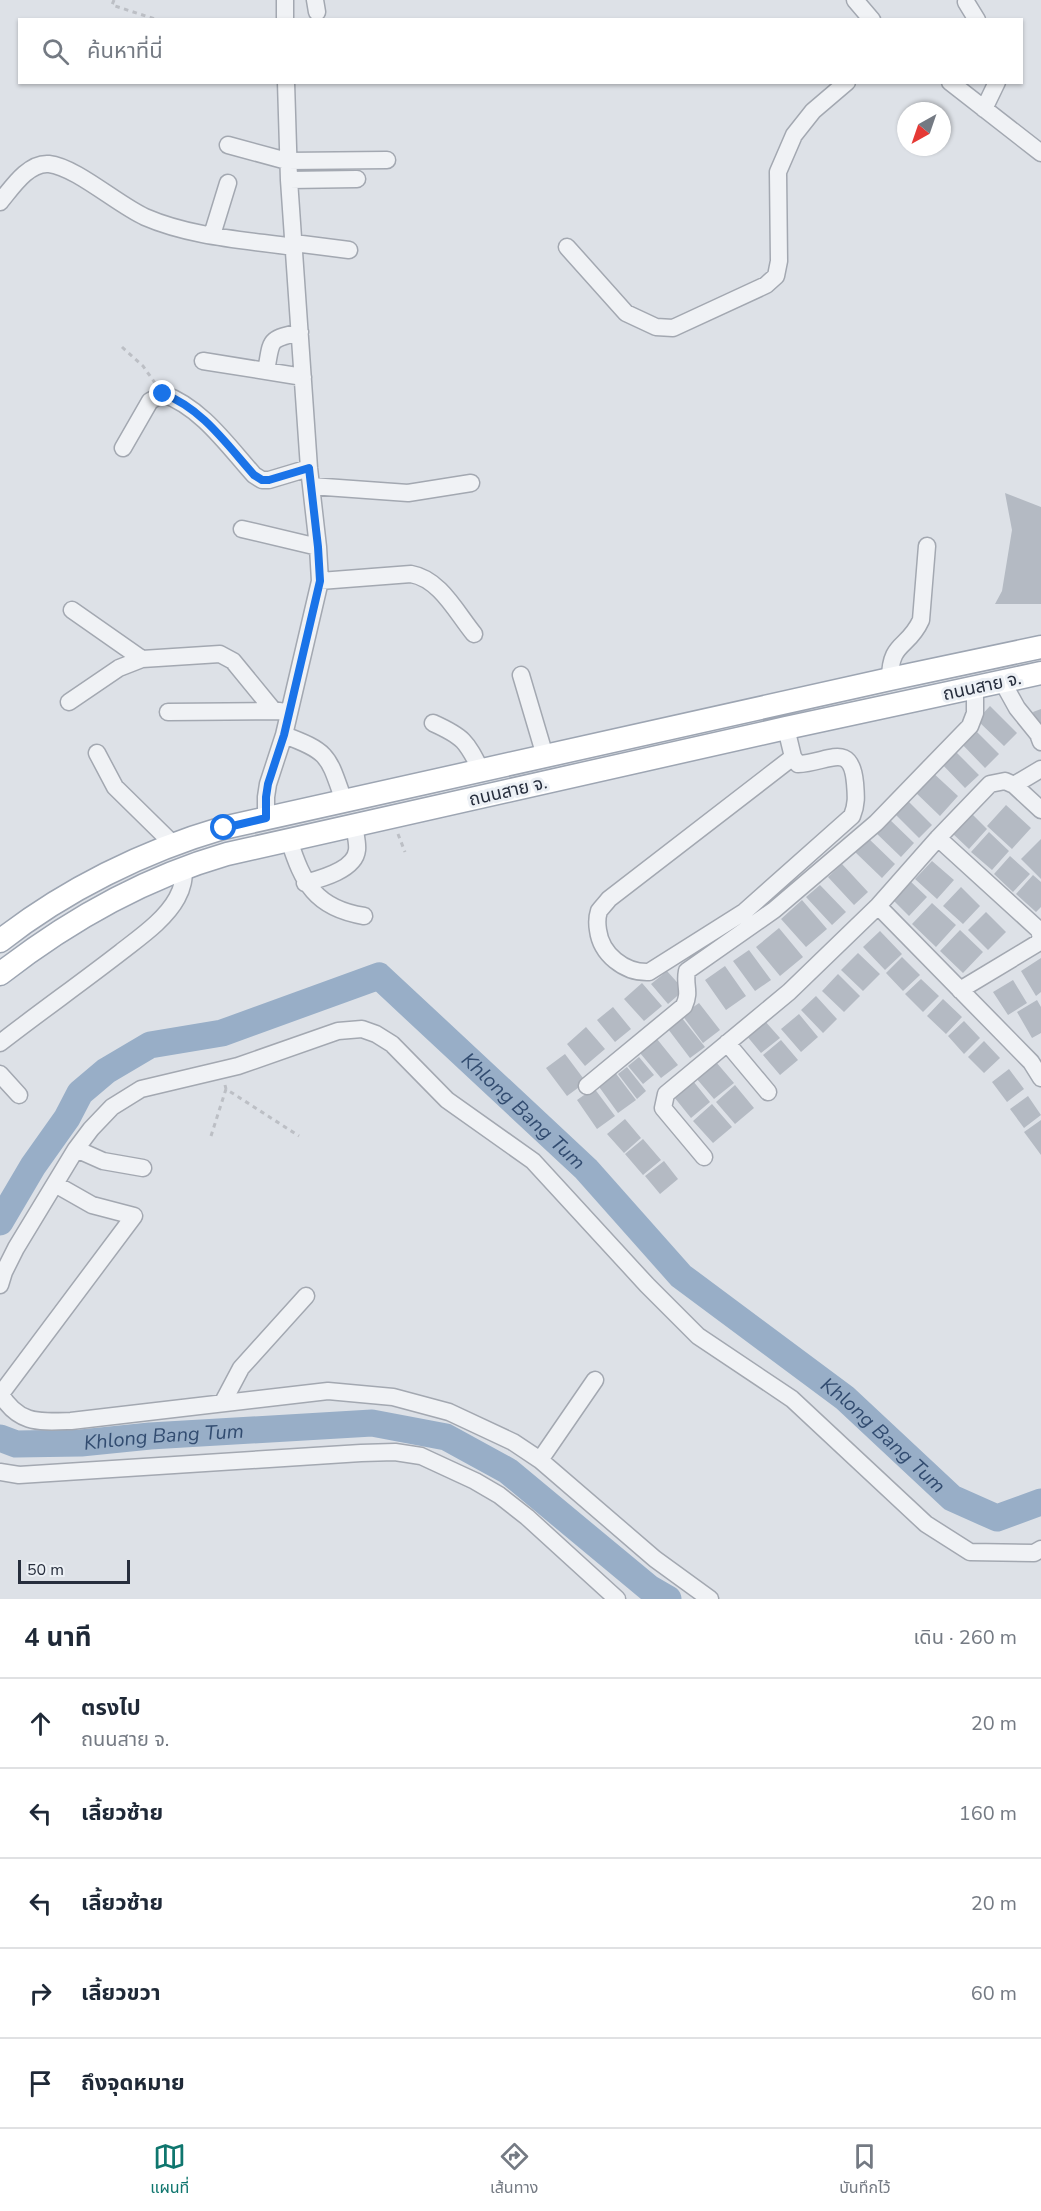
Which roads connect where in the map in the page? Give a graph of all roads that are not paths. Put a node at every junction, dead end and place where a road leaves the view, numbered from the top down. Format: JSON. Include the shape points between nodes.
{"nodes":[{"id":1,"x":285,"y":0,"type":"edge"},
{"id":2,"x":855,"y":0,"type":"edge"},
{"id":3,"x":966,"y":3,"type":"dead end"},
{"id":4,"x":285,"y":18,"type":"edge"},
{"id":5,"x":870,"y":18,"type":"edge"},
{"id":6,"x":976,"y":18,"type":"edge"},
{"id":7,"x":286,"y":84,"type":"edge"},
{"id":8,"x":846,"y":84,"type":"edge"},
{"id":9,"x":953,"y":84,"type":"edge"},
{"id":10,"x":996,"y":84,"type":"edge"},
{"id":11,"x":984,"y":109,"type":"junction"},
{"id":12,"x":228,"y":145,"type":"dead end"},
{"id":13,"x":1041,"y":153,"type":"edge"},
{"id":14,"x":288,"y":160,"type":"junction"},
{"id":15,"x":387,"y":160,"type":"dead end"},
{"id":16,"x":357,"y":179,"type":"dead end"},
{"id":17,"x":289,"y":180,"type":"junction"},
{"id":18,"x":228,"y":183,"type":"dead end"},
{"id":19,"x":0,"y":202,"type":"edge"},
{"id":20,"x":212,"y":235,"type":"junction"},
{"id":21,"x":294,"y":245,"type":"junction"},
{"id":22,"x":567,"y":247,"type":"dead end"},
{"id":23,"x":349,"y":250,"type":"dead end"},
{"id":24,"x":300,"y":332,"type":"junction"},
{"id":25,"x":203,"y":361,"type":"dead end"},
{"id":26,"x":266,"y":371,"type":"junction"},
{"id":27,"x":303,"y":376,"type":"junction"},
{"id":28,"x":123,"y":448,"type":"dead end"},
{"id":29,"x":309,"y":468,"type":"junction"},
{"id":30,"x":471,"y":483,"type":"dead end"},
{"id":31,"x":311,"y":486,"type":"junction"},
{"id":32,"x":242,"y":529,"type":"dead end"},
{"id":33,"x":927,"y":546,"type":"dead end"},
{"id":34,"x":318,"y":547,"type":"junction"},
{"id":35,"x":320,"y":581,"type":"junction"},
{"id":36,"x":72,"y":610,"type":"dead end"},
{"id":37,"x":474,"y":634,"type":"dead end"},
{"id":38,"x":1041,"y":647,"type":"edge"},
{"id":39,"x":142,"y":659,"type":"junction"},
{"id":40,"x":1041,"y":674,"type":"edge"},
{"id":41,"x":521,"y":675,"type":"dead end"},
{"id":42,"x":890,"y":679,"type":"junction"},
{"id":43,"x":1002,"y":681,"type":"junction"},
{"id":44,"x":975,"y":687,"type":"junction"},
{"id":45,"x":69,"y":702,"type":"dead end"},
{"id":46,"x":282,"y":711,"type":"junction"},
{"id":47,"x":168,"y":712,"type":"dead end"},
{"id":48,"x":433,"y":723,"type":"dead end"},
{"id":49,"x":786,"y":728,"type":"junction"},
{"id":50,"x":284,"y":735,"type":"junction"},
{"id":51,"x":1041,"y":742,"type":"edge"},
{"id":52,"x":1041,"y":752,"type":"edge"},
{"id":53,"x":97,"y":753,"type":"dead end"},
{"id":54,"x":544,"y":756,"type":"junction"},
{"id":55,"x":793,"y":757,"type":"junction"},
{"id":56,"x":1040,"y":769,"type":"edge"},
{"id":57,"x":481,"y":770,"type":"junction"},
{"id":58,"x":1014,"y":785,"type":"junction"},
{"id":59,"x":344,"y":801,"type":"junction"},
{"id":60,"x":1041,"y":810,"type":"edge"},
{"id":61,"x":266,"y":818,"type":"junction"},
{"id":62,"x":354,"y":825,"type":"junction"},
{"id":63,"x":938,"y":838,"type":"junction"},
{"id":64,"x":289,"y":840,"type":"junction"},
{"id":65,"x":173,"y":844,"type":"junction"},
{"id":66,"x":184,"y":867,"type":"junction"},
{"id":67,"x":305,"y":883,"type":"junction"},
{"id":68,"x":878,"y":906,"type":"junction"},
{"id":69,"x":364,"y":916,"type":"dead end"},
{"id":70,"x":0,"y":942,"type":"edge"},
{"id":71,"x":0,"y":974,"type":"edge"},
{"id":72,"x":960,"y":990,"type":"junction"},
{"id":73,"x":0,"y":1043,"type":"edge"},
{"id":74,"x":727,"y":1043,"type":"junction"},
{"id":75,"x":1036,"y":1059,"type":"edge"},
{"id":76,"x":0,"y":1074,"type":"edge"},
{"id":77,"x":1041,"y":1078,"type":"edge"},
{"id":78,"x":587,"y":1086,"type":"dead end"},
{"id":79,"x":768,"y":1092,"type":"dead end"},
{"id":80,"x":19,"y":1095,"type":"dead end"},
{"id":81,"x":76,"y":1149,"type":"junction"},
{"id":82,"x":704,"y":1157,"type":"dead end"},
{"id":83,"x":143,"y":1168,"type":"dead end"},
{"id":84,"x":55,"y":1184,"type":"junction"},
{"id":85,"x":0,"y":1285,"type":"edge"},
{"id":86,"x":306,"y":1296,"type":"dead end"},
{"id":87,"x":595,"y":1380,"type":"dead end"},
{"id":88,"x":0,"y":1394,"type":"edge"},
{"id":89,"x":223,"y":1402,"type":"junction"},
{"id":90,"x":540,"y":1460,"type":"junction"},
{"id":91,"x":0,"y":1472,"type":"edge"},
{"id":92,"x":1041,"y":1549,"type":"edge"},
{"id":93,"x":617,"y":1599,"type":"edge"},
{"id":94,"x":710,"y":1599,"type":"edge"}],
"edges":[{"from":1,"to":4,"type":"street"},
{"from":2,"to":5,"type":"street"},
{"from":3,"to":6,"type":"street"},
{"from":7,"to":14,"type":"street"},
{"from":8,"to":22,"type":"street","via":[[813,111],[794,135],[778,172],[779,261],[776,276],[766,285],[673,328],[656,327],[626,313]]},
{"from":9,"to":11,"type":"street"},
{"from":10,"to":11,"type":"street"},
{"from":11,"to":13,"type":"street"},
{"from":12,"to":14,"type":"street"},
{"from":14,"to":15,"type":"street"},
{"from":14,"to":17,"type":"street"},
{"from":16,"to":17,"type":"street"},
{"from":17,"to":21,"type":"street"},
{"from":18,"to":20,"type":"street"},
{"from":19,"to":20,"type":"street","via":[[29,170],[47,163],[65,169],[143,216]]},
{"from":20,"to":21,"type":"street"},
{"from":21,"to":23,"type":"street"},
{"from":21,"to":24,"type":"street"},
{"from":24,"to":26,"type":"street","via":[[276,338],[271,344]]},
{"from":24,"to":27,"type":"street"},
{"from":25,"to":26,"type":"street"},
{"from":26,"to":27,"type":"street"},
{"from":27,"to":29,"type":"street"},
{"from":28,"to":29,"type":"street","via":[[150,401],[163,394],[176,399],[205,422],[262,480]]},
{"from":29,"to":31,"type":"street"},
{"from":30,"to":31,"type":"street","via":[[408,493]]},
{"from":31,"to":34,"type":"street"},
{"from":32,"to":34,"type":"street"},
{"from":33,"to":42,"type":"street","via":[[921,620],[916,631],[894,653]]},
{"from":34,"to":35,"type":"street"},
{"from":35,"to":37,"type":"street","via":[[422,576],[432,581]]},
{"from":35,"to":46,"type":"street"},
{"from":36,"to":39,"type":"street"},
{"from":38,"to":42,"type":"main road","name":"ถนนสาย จ."},
{"from":39,"to":45,"type":"street","via":[[119,668]]},
{"from":39,"to":46,"type":"street","via":[[220,654],[233,661]]},
{"from":40,"to":43,"type":"main road","name":"ถนนสาย จ."},
{"from":41,"to":54,"type":"street"},
{"from":42,"to":54,"type":"main road","name":"ถนนสาย จ."},
{"from":43,"to":44,"type":"main road","name":"ถนนสาย จ."},
{"from":43,"to":51,"type":"street"},
{"from":44,"to":49,"type":"main road","name":"ถนนสาย จ."},
{"from":44,"to":78,"type":"street","via":[[975,713],[970,726],[876,823],[774,910],[687,971],[689,996],[684,1006]]},
{"from":46,"to":47,"type":"street"},
{"from":46,"to":50,"type":"street"},
{"from":48,"to":57,"type":"street","via":[[466,742]]},
{"from":49,"to":55,"type":"street"},
{"from":49,"to":62,"type":"main road","name":"ถนนสาย จ."},
{"from":50,"to":59,"type":"street","via":[[313,746],[329,761]]},
{"from":50,"to":61,"type":"street","via":[[268,784]]},
{"from":52,"to":56,"type":"street"},
{"from":53,"to":65,"type":"street","via":[[115,787]]},
{"from":54,"to":57,"type":"main road","name":"ถนนสาย จ."},
{"from":55,"to":55,"type":"street","via":[[798,764],[841,756],[849,760],[854,767],[856,806],[852,816],[744,912],[649,972],[639,972],[608,955],[599,942],[597,923],[599,912],[609,899]]},
{"from":56,"to":58,"type":"street"},
{"from":57,"to":59,"type":"main road","name":"ถนนสาย จ."},
{"from":58,"to":60,"type":"street"},
{"from":58,"to":63,"type":"street","via":[[1005,781],[990,784]]},
{"from":59,"to":61,"type":"main road","name":"ถนนสาย จ."},
{"from":61,"to":65,"type":"main road","name":"ถนนสาย จ."},
{"from":62,"to":64,"type":"main road","name":"ถนนสาย จ."},
{"from":62,"to":67,"type":"street","via":[[358,849],[350,863],[329,877]]},
{"from":63,"to":68,"type":"street"},
{"from":63,"to":72,"type":"street","via":[[1039,930],[1041,938]]},
{"from":64,"to":66,"type":"main road","name":"ถนนสาย จ."},
{"from":64,"to":67,"type":"street"},
{"from":65,"to":70,"type":"main road","name":"ถนนสาย จ.","via":[[84,886]]},
{"from":66,"to":71,"type":"main road","name":"ถนนสาย จ.","via":[[96,909]]},
{"from":66,"to":73,"type":"street","via":[[184,882],[176,900],[157,921],[96,973]]},
{"from":67,"to":69,"type":"street","via":[[344,912]]},
{"from":68,"to":72,"type":"street"},
{"from":68,"to":74,"type":"street","via":[[789,992]]},
{"from":72,"to":75,"type":"street"},
{"from":74,"to":79,"type":"street"},
{"from":74,"to":82,"type":"street","via":[[664,1098],[663,1108]]},
{"from":75,"to":77,"type":"street"},
{"from":76,"to":80,"type":"street"},
{"from":81,"to":83,"type":"street","via":[[104,1161]]},
{"from":81,"to":84,"type":"street"},
{"from":81,"to":92,"type":"street","via":[[112,1107],[141,1089],[238,1066],[338,1031],[362,1029],[376,1034],[392,1044],[447,1101],[533,1161],[698,1336],[792,1399],[926,1524],[970,1552],[1034,1553]]},
{"from":84,"to":85,"type":"street","via":[[16,1248]]},
{"from":84,"to":88,"type":"street","via":[[92,1205],[134,1216]]},
{"from":86,"to":89,"type":"street","via":[[241,1368]]},
{"from":87,"to":90,"type":"street"},
{"from":88,"to":89,"type":"street","via":[[16,1414],[37,1422]]},
{"from":89,"to":90,"type":"street","via":[[328,1391],[393,1397],[448,1412],[513,1442]]},
{"from":90,"to":94,"type":"street","via":[[655,1559]]},
{"from":91,"to":93,"type":"street","via":[[19,1475],[395,1452],[421,1456],[499,1495]]}]}
